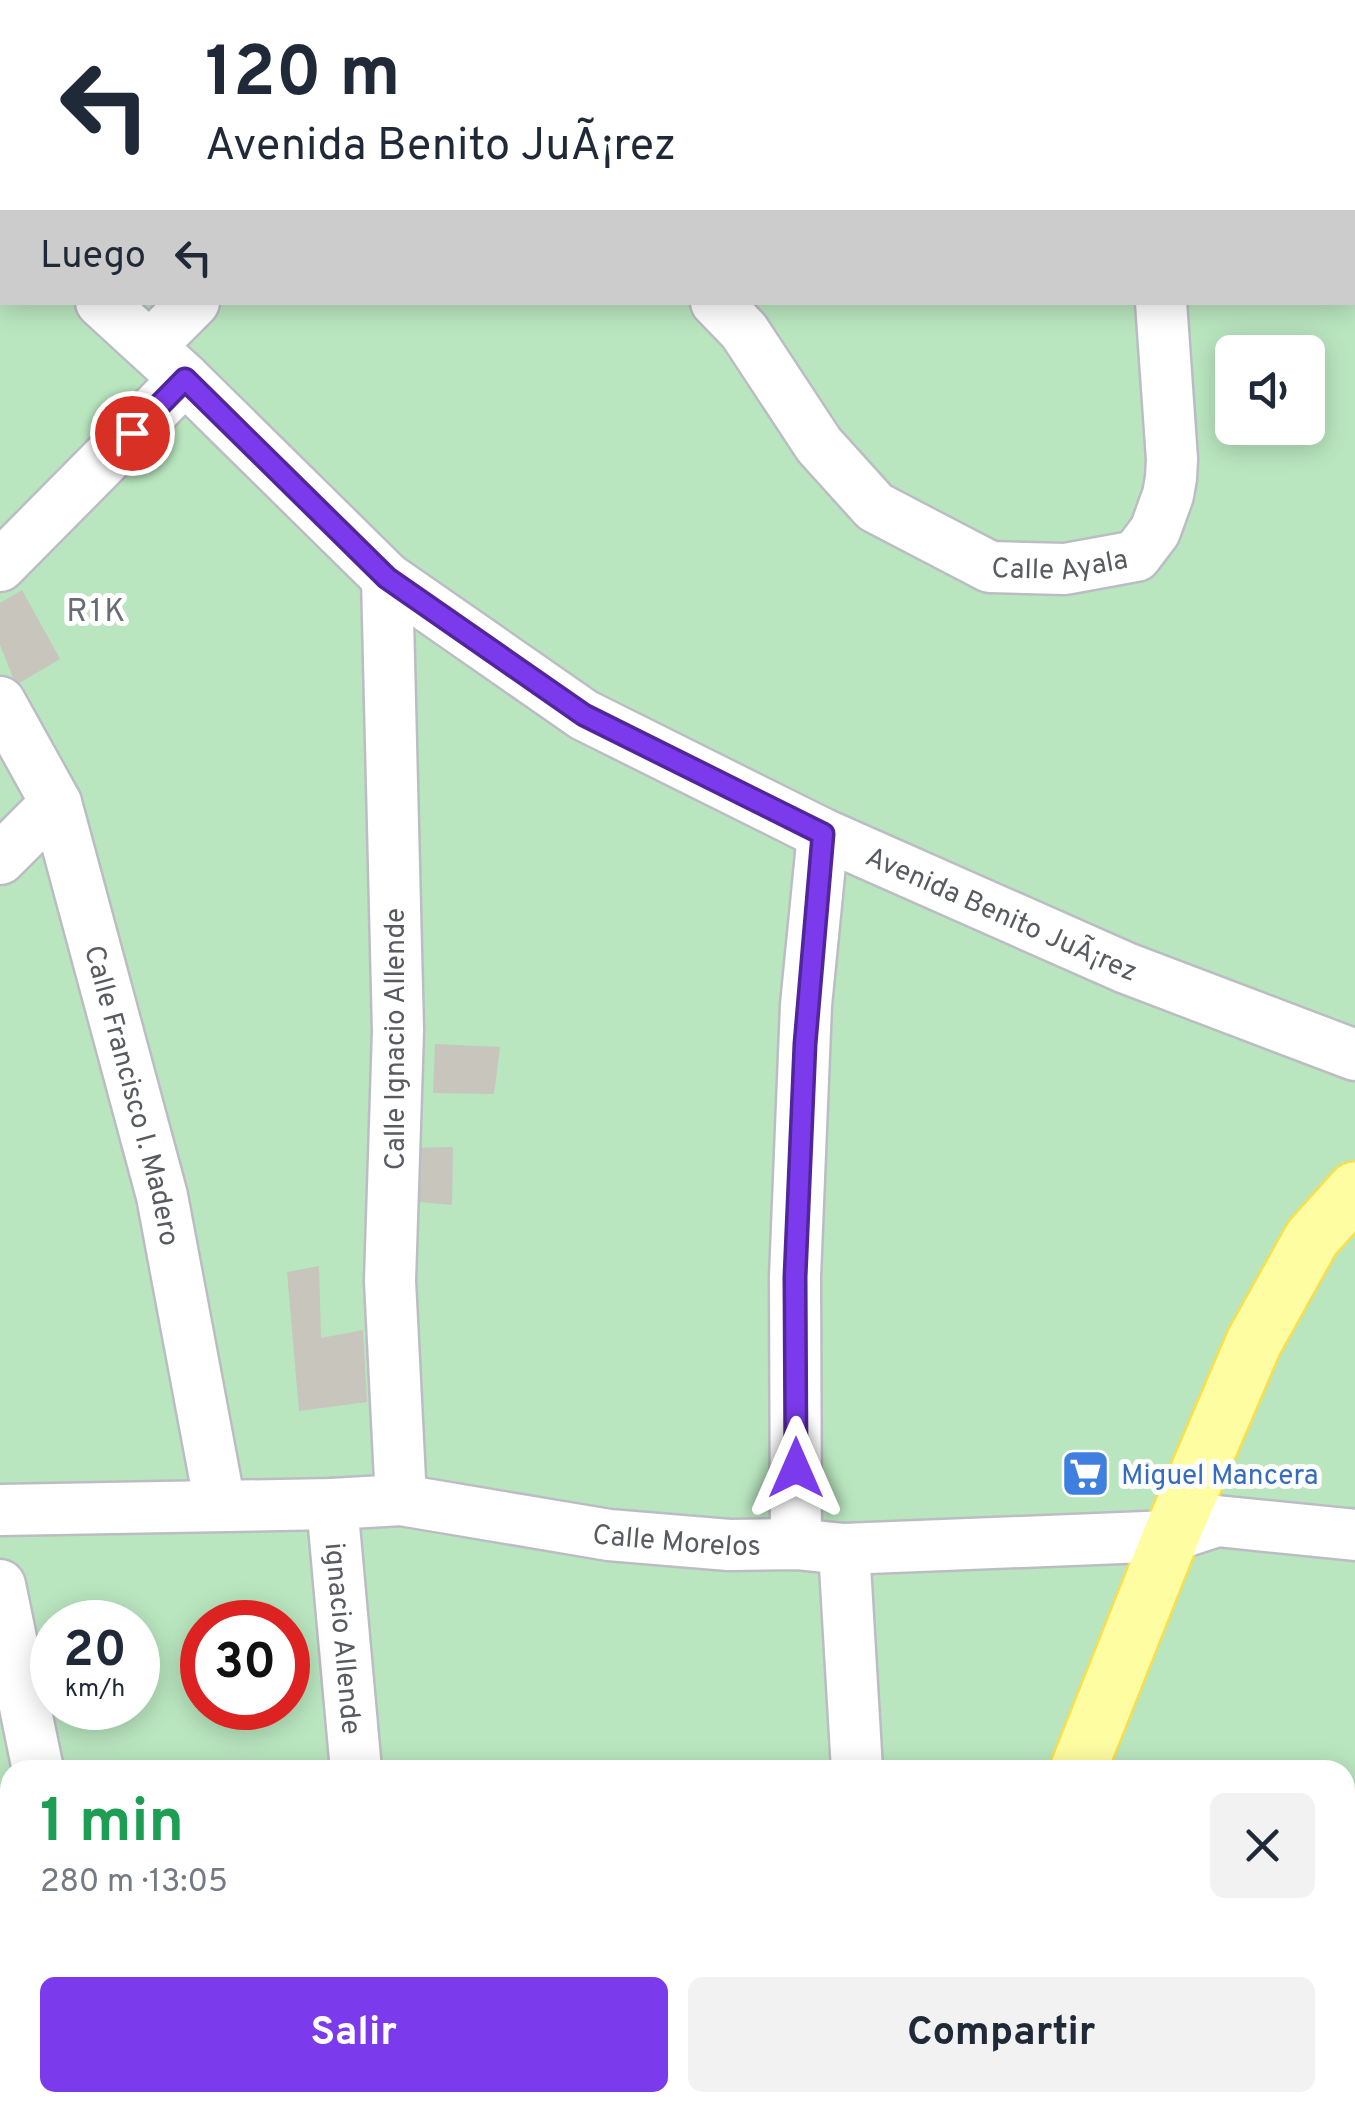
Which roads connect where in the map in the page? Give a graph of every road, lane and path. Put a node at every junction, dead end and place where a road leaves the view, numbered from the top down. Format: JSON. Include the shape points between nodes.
{"nodes":[{"id":1,"x":105,"y":305,"type":"edge"},
{"id":2,"x":193,"y":305,"type":"edge"},
{"id":3,"x":719,"y":305,"type":"edge"},
{"id":4,"x":1161,"y":305,"type":"edge"},
{"id":5,"x":167,"y":363,"type":"junction"},
{"id":6,"x":0,"y":566,"type":"edge"},
{"id":7,"x":387,"y":578,"type":"junction"},
{"id":8,"x":0,"y":702,"type":"edge"},
{"id":9,"x":56,"y":803,"type":"junction"},
{"id":10,"x":823,"y":834,"type":"junction"},
{"id":11,"x":0,"y":859,"type":"edge"},
{"id":12,"x":1355,"y":1055,"type":"edge"},
{"id":13,"x":1355,"y":1190,"type":"edge"},
{"id":14,"x":400,"y":1500,"type":"junction"},
{"id":15,"x":332,"y":1504,"type":"junction"},
{"id":16,"x":220,"y":1505,"type":"junction"},
{"id":17,"x":0,"y":1510,"type":"edge"},
{"id":18,"x":1355,"y":1535,"type":"edge"},
{"id":19,"x":1171,"y":1536,"type":"junction"},
{"id":20,"x":796,"y":1544,"type":"junction"},
{"id":21,"x":844,"y":1549,"type":"junction"},
{"id":22,"x":0,"y":1585,"type":"edge"},
{"id":23,"x":36,"y":1760,"type":"edge"},
{"id":24,"x":355,"y":1760,"type":"edge"},
{"id":25,"x":856,"y":1760,"type":"edge"},
{"id":26,"x":1082,"y":1760,"type":"edge"}],
"edges":[{"from":1,"to":5,"type":"street","name":"Avenida Benito JuÃ¡rez"},
{"from":2,"to":5,"type":"street"},
{"from":3,"to":4,"type":"street","name":"Calle Ayala","via":[[744,331],[819,445],[875,508],[990,567],[1065,569],[1136,556],[1155,531],[1172,459]]},
{"from":5,"to":6,"type":"street"},
{"from":5,"to":7,"type":"street","name":"Avenida Benito JuÃ¡rez"},
{"from":7,"to":10,"type":"street","name":"Avenida Benito JuÃ¡rez","via":[[584,715]]},
{"from":7,"to":14,"type":"street","name":"Calle Ignacio Allende","via":[[398,1031],[390,1281]]},
{"from":8,"to":9,"type":"street","name":"Calle Francisco I. Madero"},
{"from":9,"to":11,"type":"street"},
{"from":9,"to":16,"type":"street","name":"Calle Francisco I. Madero","via":[[162,1196]]},
{"from":10,"to":12,"type":"street","name":"Avenida Benito JuÃ¡rez","via":[[1126,968]]},
{"from":10,"to":20,"type":"street","via":[[806,1005],[795,1277]]},
{"from":13,"to":19,"type":"main road","via":[[1312,1238],[1254,1342]]},
{"from":14,"to":15,"type":"street","name":"Calle Morelos"},
{"from":14,"to":20,"type":"street","name":"Calle Morelos","via":[[609,1535]]},
{"from":15,"to":16,"type":"street","name":"Calle Morelos"},
{"from":15,"to":24,"type":"street","name":"ignacio Allende"},
{"from":16,"to":17,"type":"street","name":"Calle Morelos"},
{"from":18,"to":19,"type":"street","name":"Calle Morelos","via":[[1217,1521]]},
{"from":19,"to":21,"type":"street","name":"Calle Morelos"},
{"from":19,"to":26,"type":"main road"},
{"from":20,"to":21,"type":"street","name":"Calle Morelos"},
{"from":21,"to":25,"type":"street"},
{"from":22,"to":23,"type":"street"}]}
